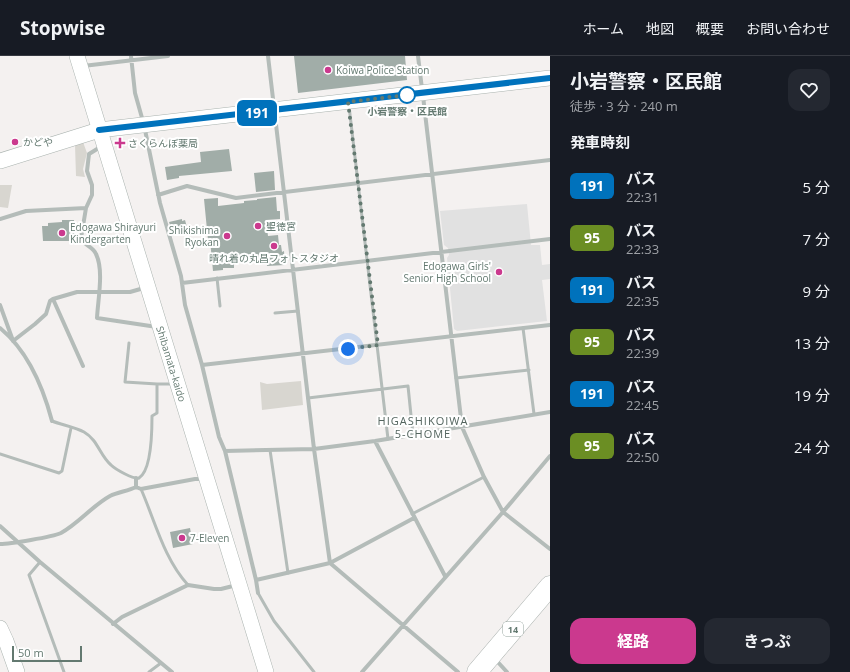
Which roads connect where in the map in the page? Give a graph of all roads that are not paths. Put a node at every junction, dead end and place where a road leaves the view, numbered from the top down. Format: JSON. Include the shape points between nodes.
{"nodes":[{"id":1,"x":168,"y":56,"type":"edge"},
{"id":2,"x":268,"y":56,"type":"edge"},
{"id":3,"x":418,"y":56,"type":"edge"},
{"id":4,"x":131,"y":58,"type":"edge"},
{"id":5,"x":78,"y":61,"type":"edge"},
{"id":6,"x":550,"y":78,"type":"edge"},
{"id":7,"x":422,"y":93,"type":"junction"},
{"id":8,"x":348,"y":102,"type":"junction"},
{"id":9,"x":274,"y":111,"type":"junction"},
{"id":10,"x":144,"y":125,"type":"junction"},
{"id":11,"x":102,"y":137,"type":"junction"},
{"id":12,"x":550,"y":160,"type":"edge"},
{"id":13,"x":0,"y":161,"type":"edge"},
{"id":14,"x":431,"y":175,"type":"junction"},
{"id":15,"x":358,"y":182,"type":"junction"},
{"id":16,"x":284,"y":192,"type":"junction"},
{"id":17,"x":158,"y":194,"type":"junction"},
{"id":18,"x":86,"y":208,"type":"junction"},
{"id":19,"x":0,"y":219,"type":"edge"},
{"id":20,"x":550,"y":239,"type":"edge"},
{"id":21,"x":441,"y":252,"type":"junction"},
{"id":22,"x":367,"y":261,"type":"junction"},
{"id":23,"x":293,"y":270,"type":"junction"},
{"id":24,"x":217,"y":278,"type":"junction"},
{"id":25,"x":182,"y":283,"type":"junction"},
{"id":26,"x":148,"y":287,"type":"junction"},
{"id":27,"x":99,"y":291,"type":"junction"},
{"id":28,"x":53,"y":299,"type":"junction"},
{"id":29,"x":0,"y":305,"type":"edge"},
{"id":30,"x":220,"y":306,"type":"dead end"},
{"id":31,"x":298,"y":311,"type":"junction"},
{"id":32,"x":275,"y":313,"type":"dead end"},
{"id":33,"x":550,"y":325,"type":"edge"},
{"id":34,"x":161,"y":327,"type":"junction"},
{"id":35,"x":0,"y":328,"type":"edge"},
{"id":36,"x":524,"y":328,"type":"junction"},
{"id":37,"x":451,"y":336,"type":"junction"},
{"id":38,"x":13,"y":340,"type":"junction"},
{"id":39,"x":129,"y":343,"type":"dead end"},
{"id":40,"x":378,"y":345,"type":"junction"},
{"id":41,"x":303,"y":354,"type":"junction"},
{"id":42,"x":202,"y":365,"type":"junction"},
{"id":43,"x":83,"y":366,"type":"dead end"},
{"id":44,"x":529,"y":370,"type":"junction"},
{"id":45,"x":456,"y":378,"type":"junction"},
{"id":46,"x":157,"y":384,"type":"junction"},
{"id":47,"x":178,"y":384,"type":"junction"},
{"id":48,"x":382,"y":389,"type":"junction"},
{"id":49,"x":308,"y":398,"type":"junction"},
{"id":50,"x":550,"y":412,"type":"edge"},
{"id":51,"x":534,"y":414,"type":"junction"},
{"id":52,"x":52,"y":421,"type":"joint"},
{"id":53,"x":462,"y":426,"type":"junction"},
{"id":54,"x":71,"y":428,"type":"junction"},
{"id":55,"x":413,"y":435,"type":"junction"},
{"id":56,"x":388,"y":439,"type":"junction"},
{"id":57,"x":375,"y":441,"type":"junction"},
{"id":58,"x":314,"y":449,"type":"junction"},
{"id":59,"x":270,"y":450,"type":"junction"},
{"id":60,"x":225,"y":451,"type":"junction"},
{"id":61,"x":0,"y":454,"type":"edge"},
{"id":62,"x":550,"y":456,"type":"edge"},
{"id":63,"x":484,"y":477,"type":"junction"},
{"id":64,"x":136,"y":478,"type":"junction"},
{"id":65,"x":208,"y":479,"type":"junction"},
{"id":66,"x":136,"y":487,"type":"junction"},
{"id":67,"x":141,"y":490,"type":"junction"},
{"id":68,"x":503,"y":512,"type":"junction"},
{"id":69,"x":413,"y":516,"type":"junction"},
{"id":70,"x":0,"y":526,"type":"edge"},
{"id":71,"x":19,"y":542,"type":"junction"},
{"id":72,"x":0,"y":544,"type":"edge"},
{"id":73,"x":550,"y":549,"type":"edge"},
{"id":74,"x":40,"y":562,"type":"junction"},
{"id":75,"x":330,"y":563,"type":"junction"},
{"id":76,"x":288,"y":572,"type":"junction"},
{"id":77,"x":445,"y":576,"type":"junction"},
{"id":78,"x":256,"y":580,"type":"junction"},
{"id":79,"x":239,"y":584,"type":"junction"},
{"id":80,"x":188,"y":585,"type":"junction"},
{"id":81,"x":550,"y":586,"type":"edge"},
{"id":82,"x":258,"y":593,"type":"joint"},
{"id":83,"x":113,"y":624,"type":"junction"},
{"id":84,"x":403,"y":626,"type":"junction"},
{"id":85,"x":2,"y":637,"type":"edge"},
{"id":86,"x":491,"y":655,"type":"junction"},
{"id":87,"x":161,"y":663,"type":"junction"},
{"id":88,"x":17,"y":672,"type":"edge"},
{"id":89,"x":64,"y":672,"type":"edge"},
{"id":90,"x":150,"y":672,"type":"edge"},
{"id":91,"x":172,"y":672,"type":"edge"},
{"id":92,"x":266,"y":672,"type":"edge"},
{"id":93,"x":314,"y":672,"type":"edge"},
{"id":94,"x":362,"y":672,"type":"edge"},
{"id":95,"x":458,"y":672,"type":"edge"},
{"id":96,"x":477,"y":672,"type":"edge"},
{"id":97,"x":507,"y":672,"type":"edge"}],
"edges":[{"from":1,"to":4,"type":"street"},
{"from":2,"to":9,"type":"street"},
{"from":3,"to":7,"type":"street"},
{"from":4,"to":5,"type":"street"},
{"from":4,"to":10,"type":"street","via":[[135,93]]},
{"from":5,"to":11,"type":"main road","name":"Shibamata-kaido"},
{"from":6,"to":7,"type":"main road"},
{"from":7,"to":8,"type":"main road"},
{"from":7,"to":14,"type":"street"},
{"from":8,"to":9,"type":"main road"},
{"from":8,"to":15,"type":"lane"},
{"from":9,"to":10,"type":"main road"},
{"from":9,"to":16,"type":"street"},
{"from":10,"to":11,"type":"main road"},
{"from":10,"to":17,"type":"street"},
{"from":11,"to":13,"type":"main road"},
{"from":11,"to":18,"type":"street","via":[[89,154],[87,171],[92,185],[92,195]]},
{"from":11,"to":26,"type":"main road","name":"Shibamata-kaido"},
{"from":12,"to":14,"type":"street"},
{"from":14,"to":15,"type":"street"},
{"from":14,"to":21,"type":"street"},
{"from":15,"to":16,"type":"street"},
{"from":15,"to":22,"type":"lane"},
{"from":16,"to":17,"type":"street","via":[[236,198],[187,186]]},
{"from":16,"to":23,"type":"street"},
{"from":17,"to":25,"type":"street"},
{"from":18,"to":19,"type":"street","via":[[26,211]]},
{"from":18,"to":27,"type":"street","via":[[81,238],[83,243],[93,249],[99,261]]},
{"from":20,"to":21,"type":"street"},
{"from":21,"to":22,"type":"street"},
{"from":21,"to":37,"type":"street"},
{"from":22,"to":23,"type":"street"},
{"from":22,"to":40,"type":"lane"},
{"from":23,"to":24,"type":"street"},
{"from":23,"to":31,"type":"street"},
{"from":24,"to":25,"type":"street"},
{"from":24,"to":30,"type":"lane"},
{"from":25,"to":42,"type":"street","via":[[185,305]]},
{"from":26,"to":27,"type":"street","via":[[130,292]]},
{"from":26,"to":34,"type":"main road","name":"Shibamata-kaido"},
{"from":27,"to":28,"type":"street","via":[[77,292]]},
{"from":27,"to":34,"type":"street","via":[[97,318]]},
{"from":28,"to":38,"type":"street","via":[[46,314]]},
{"from":28,"to":43,"type":"street"},
{"from":29,"to":38,"type":"street"},
{"from":31,"to":32,"type":"lane"},
{"from":31,"to":41,"type":"street"},
{"from":33,"to":36,"type":"street"},
{"from":34,"to":47,"type":"main road","name":"Shibamata-kaido"},
{"from":35,"to":38,"type":"street"},
{"from":36,"to":37,"type":"street"},
{"from":36,"to":44,"type":"lane"},
{"from":37,"to":40,"type":"street"},
{"from":37,"to":45,"type":"street"},
{"from":38,"to":52,"type":"street","via":[[32,368],[46,399]]},
{"from":39,"to":46,"type":"lane","via":[[125,382]]},
{"from":40,"to":41,"type":"street"},
{"from":40,"to":48,"type":"lane"},
{"from":41,"to":42,"type":"street"},
{"from":41,"to":49,"type":"street"},
{"from":42,"to":60,"type":"street"},
{"from":44,"to":45,"type":"lane"},
{"from":44,"to":51,"type":"lane"},
{"from":45,"to":53,"type":"street"},
{"from":46,"to":47,"type":"lane"},
{"from":46,"to":64,"type":"lane","via":[[157,412],[152,416],[153,433],[147,467]]},
{"from":47,"to":65,"type":"main road","name":"Shibamata-kaido"},
{"from":48,"to":49,"type":"lane"},
{"from":48,"to":55,"type":"lane","via":[[408,386]]},
{"from":48,"to":56,"type":"lane"},
{"from":49,"to":58,"type":"street"},
{"from":50,"to":51,"type":"street"},
{"from":51,"to":53,"type":"street"},
{"from":52,"to":54,"type":"lane"},
{"from":53,"to":55,"type":"street"},
{"from":53,"to":63,"type":"street"},
{"from":54,"to":61,"type":"lane","via":[[62,471]]},
{"from":54,"to":64,"type":"lane","via":[[84,432],[94,441],[111,465]]},
{"from":55,"to":56,"type":"street"},
{"from":56,"to":57,"type":"street"},
{"from":57,"to":58,"type":"street"},
{"from":57,"to":69,"type":"street"},
{"from":58,"to":59,"type":"street"},
{"from":58,"to":75,"type":"street"},
{"from":59,"to":60,"type":"street"},
{"from":59,"to":76,"type":"lane"},
{"from":60,"to":78,"type":"street"},
{"from":62,"to":68,"type":"street"},
{"from":63,"to":68,"type":"street"},
{"from":63,"to":69,"type":"lane"},
{"from":64,"to":66,"type":"street"},
{"from":65,"to":67,"type":"street","via":[[194,479]]},
{"from":65,"to":79,"type":"main road","name":"Shibamata-kaido"},
{"from":66,"to":67,"type":"street"},
{"from":66,"to":71,"type":"street","via":[[111,496],[91,508],[60,534]]},
{"from":67,"to":80,"type":"lane","via":[[164,547]]},
{"from":68,"to":73,"type":"street"},
{"from":68,"to":77,"type":"street"},
{"from":69,"to":75,"type":"street"},
{"from":69,"to":77,"type":"street"},
{"from":70,"to":71,"type":"street"},
{"from":71,"to":72,"type":"street"},
{"from":71,"to":74,"type":"street"},
{"from":74,"to":83,"type":"street"},
{"from":74,"to":89,"type":"lane","via":[[29,575]]},
{"from":75,"to":76,"type":"street"},
{"from":75,"to":84,"type":"street"},
{"from":76,"to":78,"type":"street"},
{"from":77,"to":84,"type":"street"},
{"from":78,"to":82,"type":"street"},
{"from":79,"to":80,"type":"street","via":[[221,589]]},
{"from":79,"to":92,"type":"main road","name":"Shibamata-kaido"},
{"from":80,"to":83,"type":"street","via":[[122,617]]},
{"from":81,"to":86,"type":"highway","number":"14"},
{"from":82,"to":93,"type":"lane","via":[[274,622]]},
{"from":83,"to":87,"type":"street"},
{"from":84,"to":94,"type":"street"},
{"from":84,"to":95,"type":"street"},
{"from":85,"to":88,"type":"main road"},
{"from":86,"to":96,"type":"highway","number":"14"},
{"from":86,"to":97,"type":"street"},
{"from":87,"to":90,"type":"lane"},
{"from":87,"to":91,"type":"street"}]}
